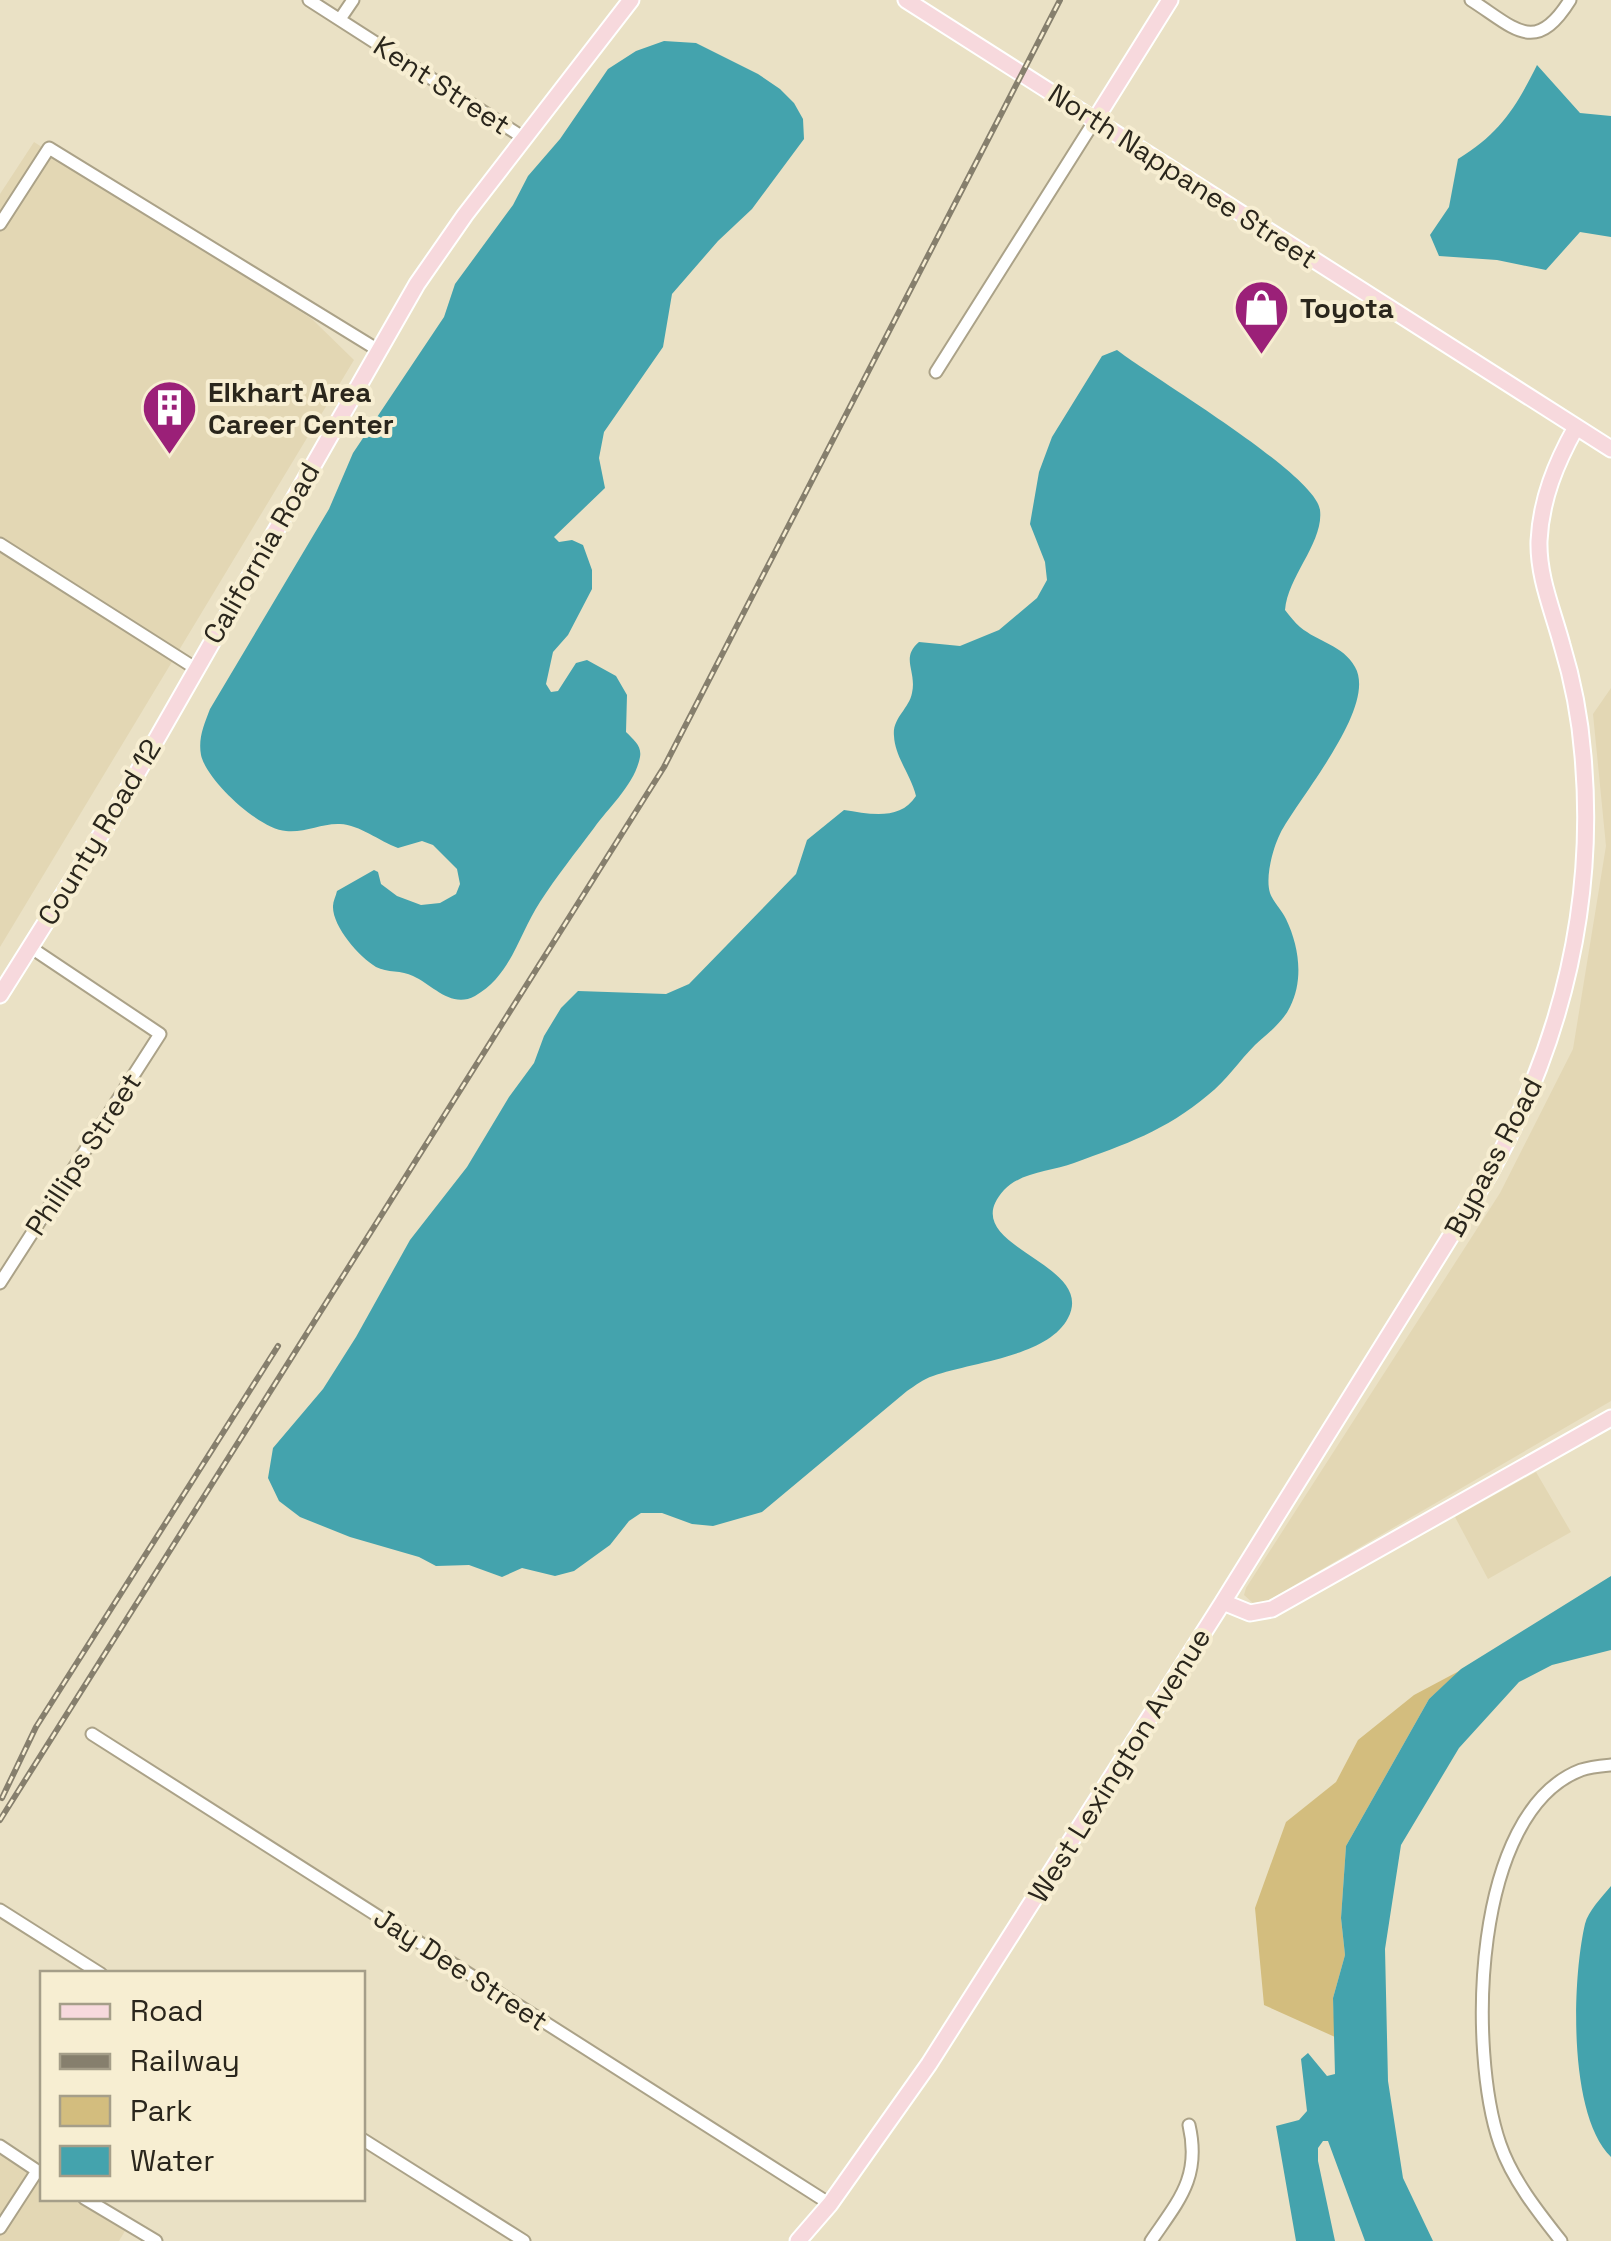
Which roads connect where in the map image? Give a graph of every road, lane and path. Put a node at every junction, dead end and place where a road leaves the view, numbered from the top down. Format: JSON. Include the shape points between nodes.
{"nodes":[{"id":1,"x":308,"y":0,"type":"edge"},
{"id":2,"x":353,"y":0,"type":"edge"},
{"id":3,"x":631,"y":0,"type":"edge"},
{"id":4,"x":906,"y":0,"type":"edge"},
{"id":5,"x":1170,"y":0,"type":"edge"},
{"id":6,"x":1472,"y":0,"type":"edge"},
{"id":7,"x":1566,"y":6,"type":"edge"},
{"id":8,"x":340,"y":19,"type":"junction"},
{"id":9,"x":1095,"y":120,"type":"junction"},
{"id":10,"x":524,"y":138,"type":"junction"},
{"id":11,"x":0,"y":224,"type":"edge"},
{"id":12,"x":378,"y":350,"type":"junction"},
{"id":13,"x":936,"y":372,"type":"dead end"},
{"id":14,"x":1576,"y":427,"type":"junction"},
{"id":15,"x":1611,"y":449,"type":"edge"},
{"id":16,"x":0,"y":544,"type":"edge"},
{"id":17,"x":195,"y":668,"type":"junction"},
{"id":18,"x":30,"y":948,"type":"junction"},
{"id":19,"x":0,"y":995,"type":"edge"},
{"id":20,"x":0,"y":1282,"type":"edge"},
{"id":21,"x":1611,"y":1418,"type":"edge"},
{"id":22,"x":1222,"y":1602,"type":"junction"},
{"id":23,"x":92,"y":1734,"type":"dead end"},
{"id":24,"x":1611,"y":1764,"type":"edge"},
{"id":25,"x":0,"y":1910,"type":"edge"},
{"id":26,"x":95,"y":1971,"type":"edge"},
{"id":27,"x":1189,"y":2126,"type":"dead end"},
{"id":28,"x":365,"y":2141,"type":"edge"},
{"id":29,"x":0,"y":2146,"type":"edge"},
{"id":30,"x":40,"y":2172,"type":"edge"},
{"id":31,"x":89,"y":2201,"type":"edge"},
{"id":32,"x":830,"y":2204,"type":"junction"},
{"id":33,"x":0,"y":2228,"type":"edge"},
{"id":34,"x":156,"y":2241,"type":"edge"},
{"id":35,"x":524,"y":2241,"type":"edge"},
{"id":36,"x":798,"y":2241,"type":"edge"},
{"id":37,"x":1151,"y":2241,"type":"edge"},
{"id":38,"x":1561,"y":2241,"type":"edge"}],
"edges":[{"from":1,"to":8,"type":"street","name":"Kent Street"},
{"from":2,"to":8,"type":"street"},
{"from":3,"to":10,"type":"main road"},
{"from":4,"to":9,"type":"main road","name":"North Nappanee Street"},
{"from":5,"to":9,"type":"main road"},
{"from":6,"to":7,"type":"street","via":[[1531,34],[1541,33]]},
{"from":8,"to":10,"type":"street","name":"Kent Street"},
{"from":9,"to":13,"type":"street"},
{"from":9,"to":14,"type":"main road","name":"North Nappanee Street"},
{"from":10,"to":12,"type":"main road","name":"California Road","via":[[440,251]]},
{"from":11,"to":12,"type":"street","via":[[49,148]]},
{"from":12,"to":17,"type":"main road","name":"California Road"},
{"from":14,"to":15,"type":"main road","name":"North Nappanee Street"},
{"from":14,"to":22,"type":"main road","name":"Bypass Road","via":[[1546,492],[1539,542],[1545,590],[1572,677],[1586,787],[1580,919],[1554,1032],[1490,1173]]},
{"from":16,"to":17,"type":"street"},
{"from":17,"to":18,"type":"main road","name":"County Road 12"},
{"from":18,"to":19,"type":"main road","name":"County Road 12"},
{"from":18,"to":20,"type":"street","name":"Phillips Street","via":[[160,1034]]},
{"from":21,"to":22,"type":"main road","name":"West Lexington Avenue","via":[[1272,1610],[1250,1613]]},
{"from":22,"to":32,"type":"main road","name":"West Lexington Avenue","via":[[976,1992]]},
{"from":23,"to":32,"type":"street","name":"Jay Dee Street"},
{"from":24,"to":38,"type":"street","via":[[1580,1770],[1523,1822],[1502,1864],[1480,1998],[1486,2094],[1501,2147]]},
{"from":25,"to":26,"type":"street"},
{"from":27,"to":37,"type":"street","via":[[1191,2178]]},
{"from":28,"to":35,"type":"street"},
{"from":29,"to":30,"type":"street"},
{"from":30,"to":33,"type":"street"},
{"from":31,"to":34,"type":"street"},
{"from":32,"to":36,"type":"main road","name":"West Lexington Avenue"}]}
